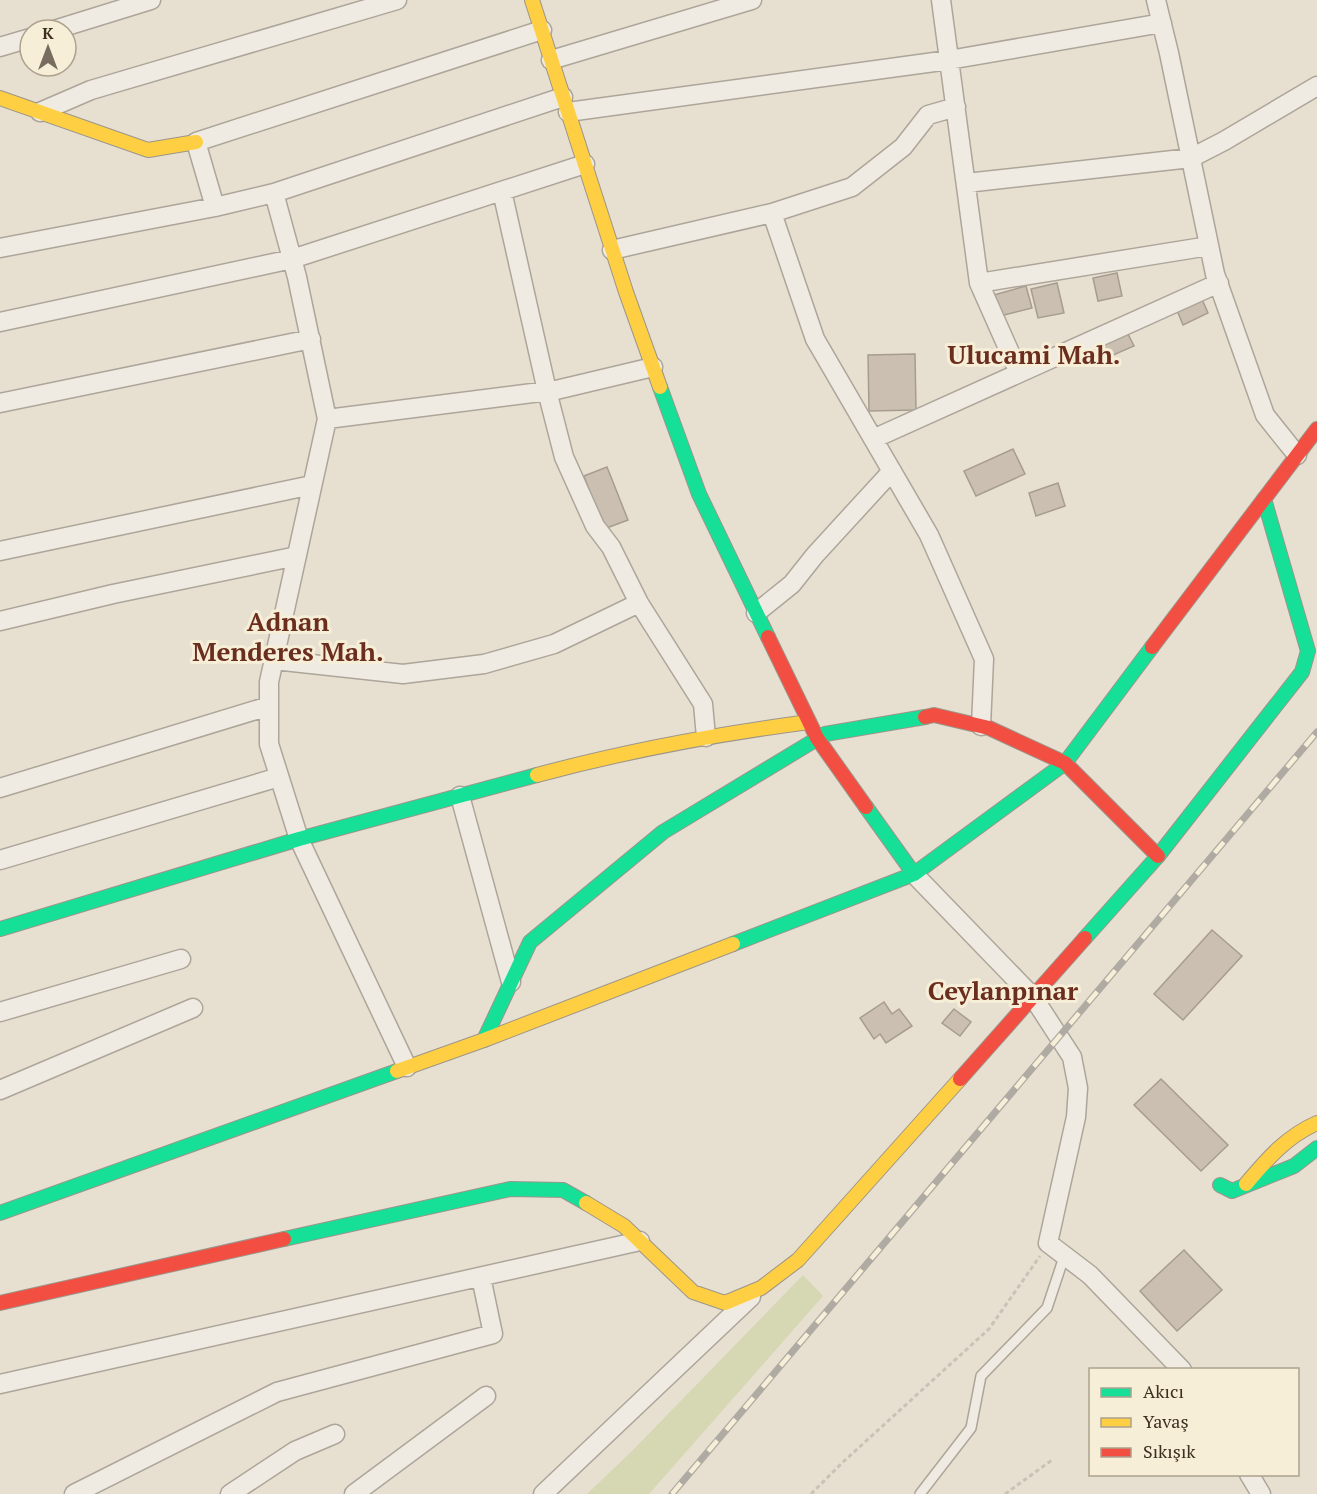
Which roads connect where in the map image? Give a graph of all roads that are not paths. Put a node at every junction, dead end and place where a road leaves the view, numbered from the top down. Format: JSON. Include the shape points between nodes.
{"nodes":[{"id":1,"x":151,"y":0,"type":"edge"},
{"id":2,"x":397,"y":0,"type":"edge"},
{"id":3,"x":532,"y":0,"type":"edge"},
{"id":4,"x":752,"y":0,"type":"edge"},
{"id":5,"x":941,"y":0,"type":"edge"},
{"id":6,"x":1156,"y":0,"type":"edge"},
{"id":7,"x":705,"y":7,"type":"edge"},
{"id":8,"x":78,"y":23,"type":"edge"},
{"id":9,"x":1162,"y":23,"type":"junction"},
{"id":10,"x":542,"y":30,"type":"junction"},
{"id":11,"x":18,"y":42,"type":"edge"},
{"id":12,"x":0,"y":47,"type":"edge"},
{"id":13,"x":551,"y":60,"type":"junction"},
{"id":14,"x":949,"y":60,"type":"junction"},
{"id":15,"x":1317,"y":86,"type":"edge"},
{"id":16,"x":0,"y":98,"type":"edge"},
{"id":17,"x":565,"y":105,"type":"junction"},
{"id":18,"x":956,"y":106,"type":"junction"},
{"id":19,"x":40,"y":112,"type":"junction"},
{"id":20,"x":196,"y":142,"type":"junction"},
{"id":21,"x":1191,"y":158,"type":"junction"},
{"id":22,"x":585,"y":164,"type":"junction"},
{"id":23,"x":966,"y":183,"type":"junction"},
{"id":24,"x":502,"y":190,"type":"junction"},
{"id":25,"x":274,"y":193,"type":"junction"},
{"id":26,"x":215,"y":207,"type":"junction"},
{"id":27,"x":772,"y":213,"type":"junction"},
{"id":28,"x":1209,"y":246,"type":"junction"},
{"id":29,"x":0,"y":248,"type":"edge"},
{"id":30,"x":612,"y":250,"type":"junction"},
{"id":31,"x":292,"y":259,"type":"junction"},
{"id":32,"x":1219,"y":283,"type":"junction"},
{"id":33,"x":980,"y":284,"type":"junction"},
{"id":34,"x":0,"y":322,"type":"edge"},
{"id":35,"x":311,"y":339,"type":"junction"},
{"id":36,"x":653,"y":368,"type":"junction"},
{"id":37,"x":1019,"y":373,"type":"junction"},
{"id":38,"x":546,"y":391,"type":"junction"},
{"id":39,"x":0,"y":403,"type":"edge"},
{"id":40,"x":327,"y":418,"type":"junction"},
{"id":41,"x":1317,"y":429,"type":"edge"},
{"id":42,"x":873,"y":439,"type":"junction"},
{"id":43,"x":1297,"y":455,"type":"junction"},
{"id":44,"x":892,"y":471,"type":"junction"},
{"id":45,"x":312,"y":485,"type":"junction"},
{"id":46,"x":1264,"y":499,"type":"junction"},
{"id":47,"x":0,"y":550,"type":"edge"},
{"id":48,"x":297,"y":556,"type":"junction"},
{"id":49,"x":639,"y":603,"type":"junction"},
{"id":50,"x":756,"y":613,"type":"junction"},
{"id":51,"x":0,"y":621,"type":"edge"},
{"id":52,"x":274,"y":660,"type":"junction"},
{"id":53,"x":269,"y":706,"type":"junction"},
{"id":54,"x":809,"y":722,"type":"junction"},
{"id":55,"x":981,"y":726,"type":"junction"},
{"id":56,"x":706,"y":737,"type":"junction"},
{"id":57,"x":817,"y":738,"type":"junction"},
{"id":58,"x":1065,"y":763,"type":"junction"},
{"id":59,"x":279,"y":777,"type":"junction"},
{"id":60,"x":0,"y":788,"type":"edge"},
{"id":61,"x":460,"y":796,"type":"junction"},
{"id":62,"x":298,"y":840,"type":"junction"},
{"id":63,"x":1158,"y":856,"type":"junction"},
{"id":64,"x":0,"y":860,"type":"edge"},
{"id":65,"x":914,"y":874,"type":"junction"},
{"id":66,"x":0,"y":929,"type":"edge"},
{"id":67,"x":181,"y":959,"type":"dead end"},
{"id":68,"x":511,"y":982,"type":"junction"},
{"id":69,"x":1033,"y":997,"type":"junction"},
{"id":70,"x":193,"y":1008,"type":"dead end"},
{"id":71,"x":0,"y":1012,"type":"edge"},
{"id":72,"x":484,"y":1040,"type":"junction"},
{"id":73,"x":407,"y":1067,"type":"junction"},
{"id":74,"x":0,"y":1090,"type":"edge"},
{"id":75,"x":1317,"y":1123,"type":"edge"},
{"id":76,"x":1317,"y":1148,"type":"edge"},
{"id":77,"x":1220,"y":1185,"type":"dead end"},
{"id":78,"x":1243,"y":1187,"type":"junction"},
{"id":79,"x":0,"y":1214,"type":"edge"},
{"id":80,"x":640,"y":1241,"type":"junction"},
{"id":81,"x":1064,"y":1257,"type":"junction"},
{"id":82,"x":481,"y":1276,"type":"junction"},
{"id":83,"x":761,"y":1288,"type":"junction"},
{"id":84,"x":0,"y":1303,"type":"edge"},
{"id":85,"x":1180,"y":1368,"type":"edge"},
{"id":86,"x":0,"y":1384,"type":"edge"},
{"id":87,"x":486,"y":1396,"type":"dead end"},
{"id":88,"x":335,"y":1434,"type":"dead end"},
{"id":89,"x":1250,"y":1476,"type":"edge"},
{"id":90,"x":74,"y":1494,"type":"edge"},
{"id":91,"x":230,"y":1494,"type":"edge"},
{"id":92,"x":354,"y":1494,"type":"edge"},
{"id":93,"x":543,"y":1494,"type":"edge"},
{"id":94,"x":920,"y":1494,"type":"edge"},
{"id":95,"x":1261,"y":1494,"type":"edge"}],
"edges":[{"from":1,"to":8,"type":"street"},
{"from":2,"to":19,"type":"street","via":[[91,90]]},
{"from":3,"to":10,"type":"street"},
{"from":4,"to":7,"type":"street"},
{"from":5,"to":14,"type":"street"},
{"from":6,"to":9,"type":"street"},
{"from":7,"to":13,"type":"street"},
{"from":9,"to":14,"type":"street"},
{"from":9,"to":21,"type":"street"},
{"from":10,"to":13,"type":"street"},
{"from":10,"to":20,"type":"street"},
{"from":11,"to":12,"type":"street"},
{"from":13,"to":17,"type":"street"},
{"from":14,"to":17,"type":"street"},
{"from":14,"to":18,"type":"street"},
{"from":15,"to":21,"type":"street"},
{"from":16,"to":19,"type":"street"},
{"from":17,"to":22,"type":"street"},
{"from":17,"to":25,"type":"street"},
{"from":18,"to":23,"type":"street"},
{"from":18,"to":27,"type":"street","via":[[928,116],[903,147],[852,187]]},
{"from":19,"to":20,"type":"street","via":[[148,150]]},
{"from":20,"to":26,"type":"street"},
{"from":21,"to":23,"type":"street"},
{"from":21,"to":28,"type":"street"},
{"from":22,"to":24,"type":"street"},
{"from":22,"to":30,"type":"street"},
{"from":23,"to":33,"type":"street"},
{"from":24,"to":31,"type":"street"},
{"from":24,"to":38,"type":"street"},
{"from":25,"to":26,"type":"street"},
{"from":25,"to":31,"type":"street"},
{"from":26,"to":29,"type":"street"},
{"from":27,"to":30,"type":"street"},
{"from":27,"to":42,"type":"street","via":[[815,339]]},
{"from":28,"to":32,"type":"street"},
{"from":28,"to":33,"type":"street"},
{"from":30,"to":36,"type":"street"},
{"from":31,"to":34,"type":"street"},
{"from":31,"to":35,"type":"street"},
{"from":32,"to":37,"type":"street"},
{"from":32,"to":43,"type":"street","via":[[1265,415]]},
{"from":33,"to":37,"type":"street"},
{"from":35,"to":39,"type":"street"},
{"from":35,"to":40,"type":"street"},
{"from":36,"to":38,"type":"street"},
{"from":36,"to":50,"type":"street","via":[[699,494]]},
{"from":37,"to":42,"type":"street"},
{"from":38,"to":40,"type":"street"},
{"from":38,"to":49,"type":"street","via":[[564,457],[595,526],[611,547]]},
{"from":40,"to":45,"type":"street"},
{"from":41,"to":43,"type":"street"},
{"from":42,"to":44,"type":"street"},
{"from":43,"to":46,"type":"street"},
{"from":44,"to":50,"type":"street","via":[[792,584]]},
{"from":44,"to":55,"type":"street","via":[[929,535],[984,659]]},
{"from":45,"to":47,"type":"street"},
{"from":45,"to":48,"type":"street"},
{"from":46,"to":58,"type":"street"},
{"from":46,"to":63,"type":"street","via":[[1308,651],[1302,672]]},
{"from":48,"to":51,"type":"street"},
{"from":48,"to":52,"type":"street"},
{"from":49,"to":52,"type":"street","via":[[554,644],[484,664],[404,674]]},
{"from":49,"to":56,"type":"street","via":[[703,704]]},
{"from":50,"to":54,"type":"street"},
{"from":52,"to":53,"type":"street"},
{"from":53,"to":59,"type":"street","via":[[269,744]]},
{"from":53,"to":60,"type":"street"},
{"from":54,"to":56,"type":"street"},
{"from":54,"to":57,"type":"street"},
{"from":55,"to":57,"type":"street","via":[[934,715]]},
{"from":55,"to":58,"type":"street"},
{"from":56,"to":61,"type":"street","via":[[589,761]]},
{"from":57,"to":65,"type":"street"},
{"from":57,"to":68,"type":"street","via":[[663,832],[530,942]]},
{"from":58,"to":63,"type":"street"},
{"from":58,"to":65,"type":"street"},
{"from":59,"to":62,"type":"street"},
{"from":59,"to":64,"type":"street"},
{"from":61,"to":62,"type":"street"},
{"from":61,"to":68,"type":"street"},
{"from":62,"to":66,"type":"street"},
{"from":62,"to":73,"type":"street"},
{"from":63,"to":69,"type":"street"},
{"from":65,"to":69,"type":"street"},
{"from":65,"to":72,"type":"street"},
{"from":67,"to":71,"type":"street"},
{"from":68,"to":72,"type":"street"},
{"from":69,"to":81,"type":"street","via":[[1072,1057],[1078,1088],[1076,1117],[1048,1243]]},
{"from":69,"to":83,"type":"street","via":[[798,1260]]},
{"from":70,"to":74,"type":"street"},
{"from":72,"to":73,"type":"street"},
{"from":73,"to":79,"type":"street"},
{"from":75,"to":78,"type":"street","via":[[1278,1145]]},
{"from":76,"to":78,"type":"street","via":[[1294,1166]]},
{"from":77,"to":78,"type":"street","via":[[1232,1191]]},
{"from":80,"to":82,"type":"street"},
{"from":80,"to":83,"type":"street","via":[[693,1292],[725,1303]]},
{"from":80,"to":84,"type":"street","via":[[624,1226],[563,1190],[510,1189]]},
{"from":81,"to":85,"type":"street","via":[[1090,1275]]},
{"from":81,"to":94,"type":"lane","via":[[1047,1308],[981,1376],[971,1428]]},
{"from":82,"to":86,"type":"street"},
{"from":82,"to":90,"type":"street","via":[[493,1334],[277,1392]]},
{"from":83,"to":93,"type":"street"},
{"from":87,"to":92,"type":"street"},
{"from":88,"to":91,"type":"street","via":[[295,1451]]},
{"from":89,"to":95,"type":"street"}]}
